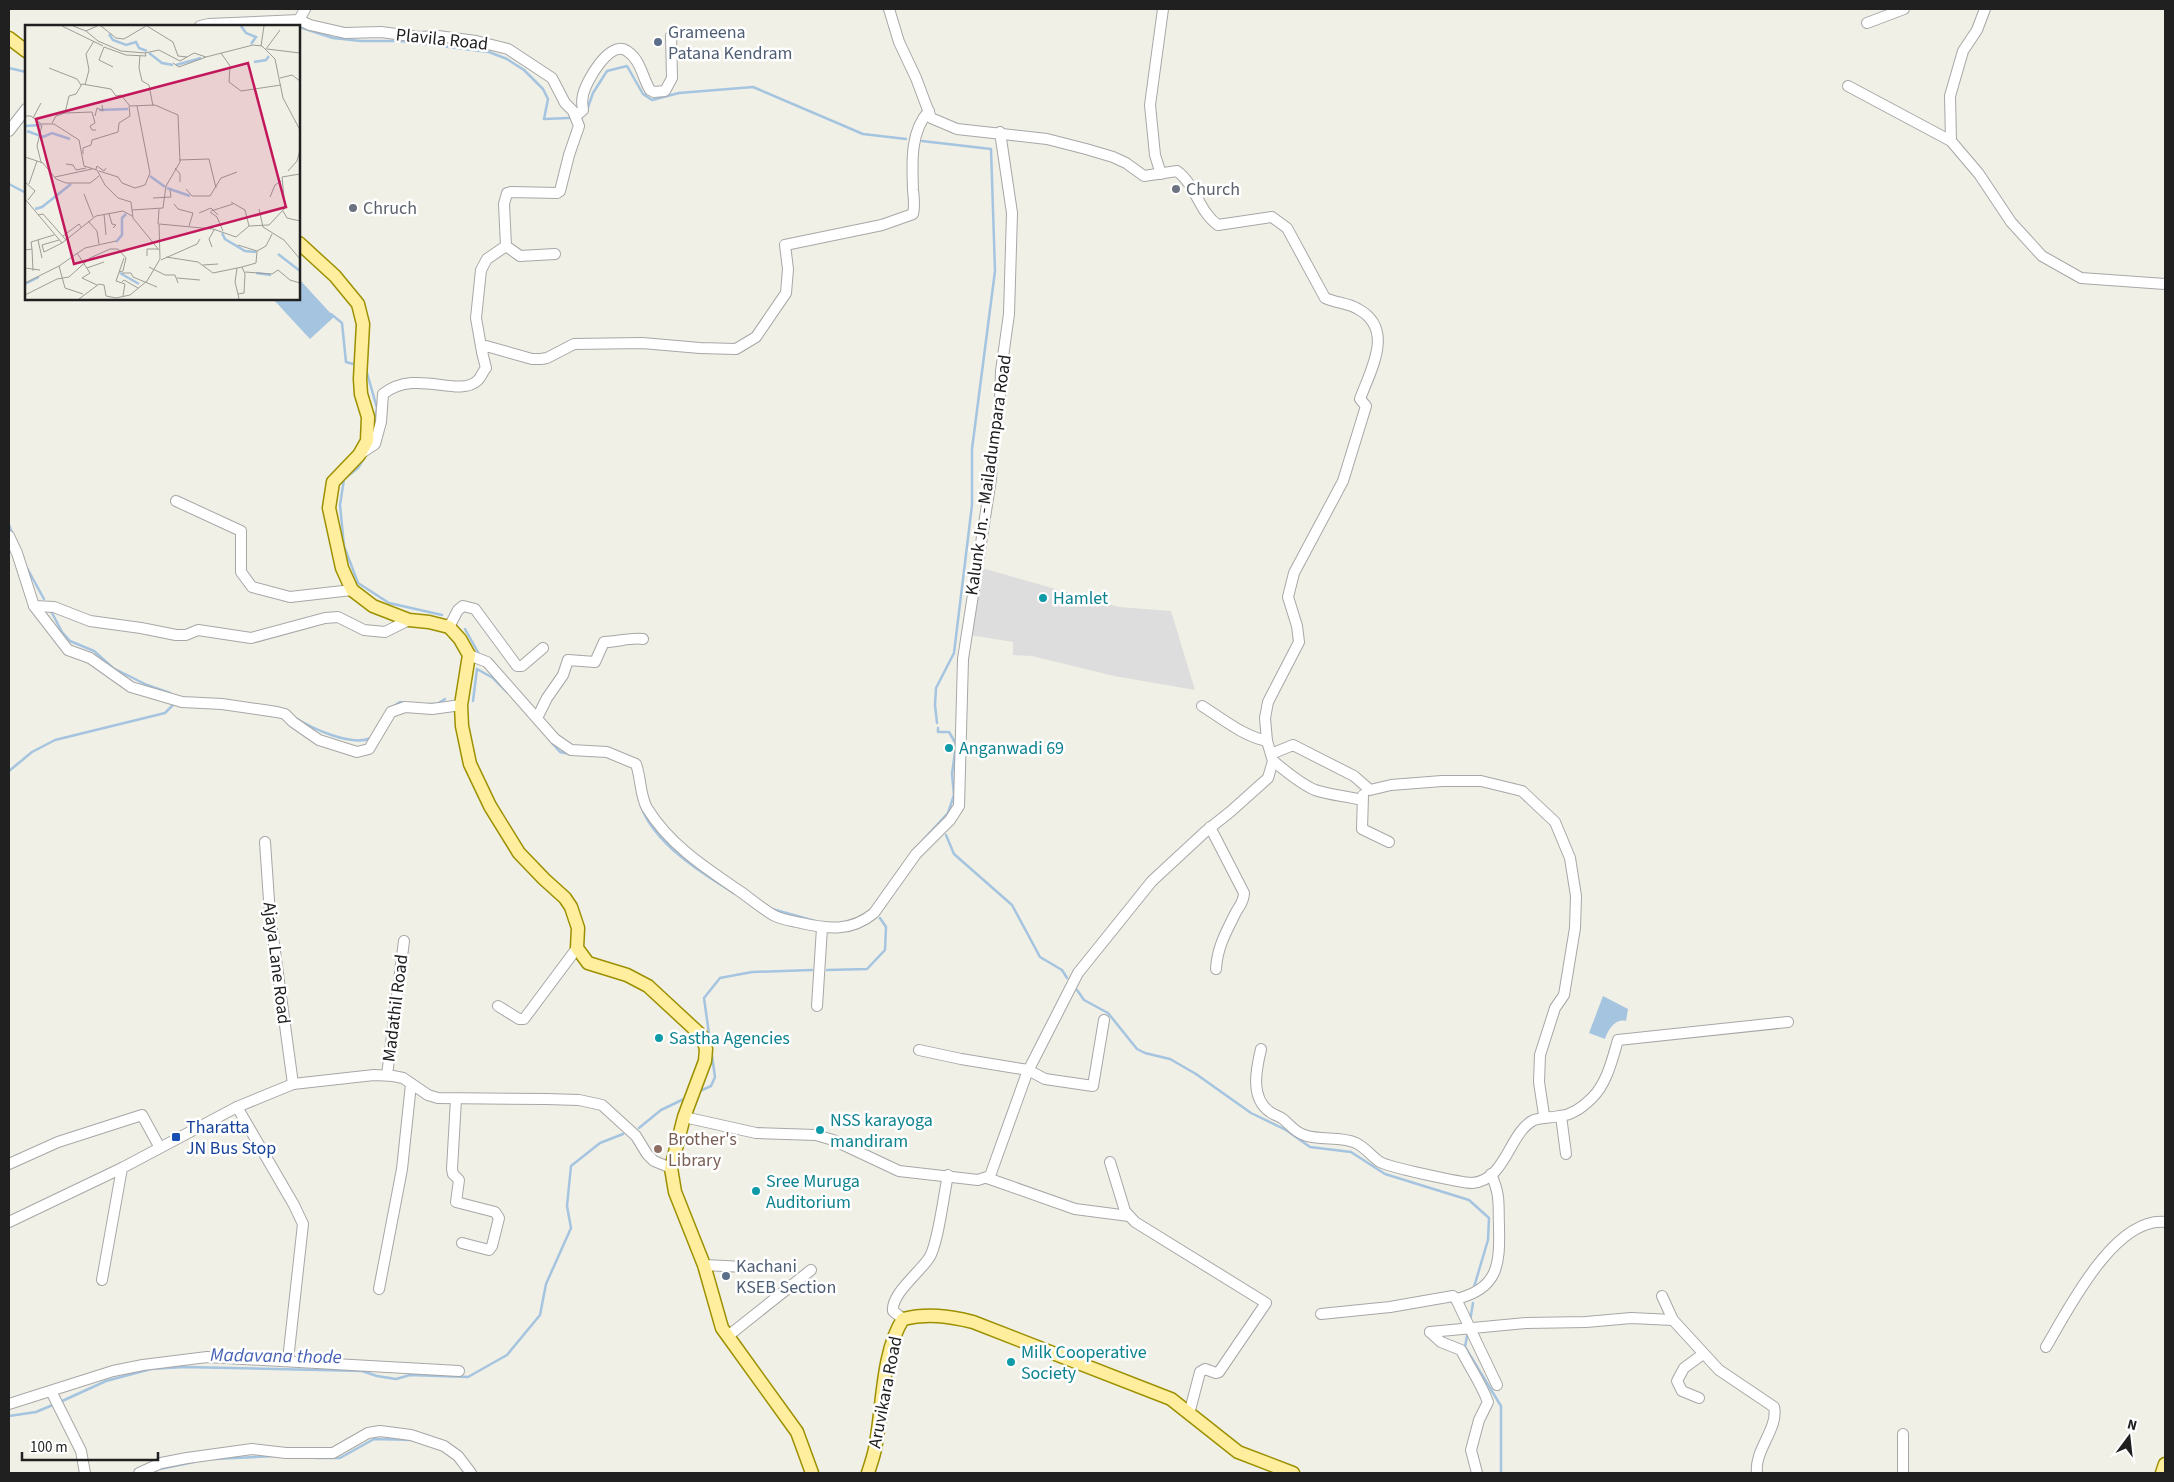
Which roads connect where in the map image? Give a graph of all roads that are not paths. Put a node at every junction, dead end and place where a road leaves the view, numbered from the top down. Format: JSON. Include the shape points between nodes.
{"nodes":[{"id":1,"x":305,"y":9,"type":"edge"},
{"id":2,"x":889,"y":9,"type":"edge"},
{"id":3,"x":1163,"y":9,"type":"edge"},
{"id":4,"x":1904,"y":9,"type":"edge"},
{"id":5,"x":1985,"y":9,"type":"edge"},
{"id":6,"x":299,"y":20,"type":"junction"},
{"id":7,"x":1867,"y":23,"type":"dead end"},
{"id":8,"x":205,"y":25,"type":"edge"},
{"id":9,"x":234,"y":25,"type":"edge"},
{"id":10,"x":671,"y":36,"type":"dead end"},
{"id":11,"x":9,"y":38,"type":"edge"},
{"id":12,"x":25,"y":50,"type":"edge"},
{"id":13,"x":1848,"y":86,"type":"dead end"},
{"id":14,"x":25,"y":110,"type":"edge"},
{"id":15,"x":929,"y":111,"type":"junction"},
{"id":16,"x":576,"y":116,"type":"junction"},
{"id":17,"x":9,"y":131,"type":"edge"},
{"id":18,"x":1000,"y":132,"type":"junction"},
{"id":19,"x":1951,"y":140,"type":"junction"},
{"id":20,"x":1161,"y":174,"type":"junction"},
{"id":21,"x":300,"y":244,"type":"edge"},
{"id":22,"x":506,"y":246,"type":"junction"},
{"id":23,"x":555,"y":254,"type":"dead end"},
{"id":24,"x":2165,"y":284,"type":"edge"},
{"id":25,"x":482,"y":352,"type":"junction"},
{"id":26,"x":359,"y":455,"type":"junction"},
{"id":27,"x":176,"y":501,"type":"dead end"},
{"id":28,"x":9,"y":536,"type":"edge"},
{"id":29,"x":352,"y":590,"type":"junction"},
{"id":30,"x":34,"y":606,"type":"junction"},
{"id":31,"x":409,"y":620,"type":"junction"},
{"id":32,"x":449,"y":627,"type":"junction"},
{"id":33,"x":642,"y":639,"type":"dead end"},
{"id":34,"x":543,"y":648,"type":"dead end"},
{"id":35,"x":469,"y":655,"type":"junction"},
{"id":36,"x":461,"y":705,"type":"junction"},
{"id":37,"x":1202,"y":706,"type":"dead end"},
{"id":38,"x":537,"y":718,"type":"junction"},
{"id":39,"x":1267,"y":741,"type":"junction"},
{"id":40,"x":1272,"y":757,"type":"junction"},
{"id":41,"x":1370,"y":790,"type":"junction"},
{"id":42,"x":1362,"y":800,"type":"junction"},
{"id":43,"x":1210,"y":827,"type":"junction"},
{"id":44,"x":265,"y":842,"type":"dead end"},
{"id":45,"x":1389,"y":842,"type":"dead end"},
{"id":46,"x":822,"y":928,"type":"junction"},
{"id":47,"x":404,"y":941,"type":"dead end"},
{"id":48,"x":577,"y":948,"type":"junction"},
{"id":49,"x":1216,"y":969,"type":"dead end"},
{"id":50,"x":498,"y":1006,"type":"dead end"},
{"id":51,"x":817,"y":1006,"type":"dead end"},
{"id":52,"x":1104,"y":1020,"type":"dead end"},
{"id":53,"x":1788,"y":1022,"type":"dead end"},
{"id":54,"x":1261,"y":1049,"type":"dead end"},
{"id":55,"x":919,"y":1050,"type":"dead end"},
{"id":56,"x":1028,"y":1070,"type":"junction"},
{"id":57,"x":386,"y":1075,"type":"junction"},
{"id":58,"x":293,"y":1084,"type":"junction"},
{"id":59,"x":411,"y":1084,"type":"junction"},
{"id":60,"x":456,"y":1099,"type":"junction"},
{"id":61,"x":237,"y":1107,"type":"junction"},
{"id":62,"x":1561,"y":1116,"type":"junction"},
{"id":63,"x":684,"y":1117,"type":"junction"},
{"id":64,"x":1547,"y":1117,"type":"junction"},
{"id":65,"x":159,"y":1146,"type":"junction"},
{"id":66,"x":1566,"y":1154,"type":"dead end"},
{"id":67,"x":1110,"y":1162,"type":"dead end"},
{"id":68,"x":9,"y":1164,"type":"edge"},
{"id":69,"x":122,"y":1168,"type":"junction"},
{"id":70,"x":672,"y":1168,"type":"junction"},
{"id":71,"x":1491,"y":1174,"type":"junction"},
{"id":72,"x":948,"y":1175,"type":"junction"},
{"id":73,"x":987,"y":1178,"type":"junction"},
{"id":74,"x":1129,"y":1216,"type":"junction"},
{"id":75,"x":9,"y":1222,"type":"edge"},
{"id":76,"x":2165,"y":1222,"type":"edge"},
{"id":77,"x":462,"y":1243,"type":"dead end"},
{"id":78,"x":704,"y":1266,"type":"junction"},
{"id":79,"x":745,"y":1267,"type":"dead end"},
{"id":80,"x":812,"y":1270,"type":"dead end"},
{"id":81,"x":102,"y":1280,"type":"dead end"},
{"id":82,"x":379,"y":1289,"type":"dead end"},
{"id":83,"x":1662,"y":1296,"type":"dead end"},
{"id":84,"x":1456,"y":1299,"type":"junction"},
{"id":85,"x":1321,"y":1314,"type":"dead end"},
{"id":86,"x":904,"y":1319,"type":"junction"},
{"id":87,"x":1673,"y":1320,"type":"junction"},
{"id":88,"x":1470,"y":1328,"type":"junction"},
{"id":89,"x":728,"y":1336,"type":"junction"},
{"id":90,"x":2046,"y":1347,"type":"dead end"},
{"id":91,"x":1704,"y":1354,"type":"junction"},
{"id":92,"x":288,"y":1360,"type":"junction"},
{"id":93,"x":459,"y":1371,"type":"dead end"},
{"id":94,"x":1497,"y":1385,"type":"dead end"},
{"id":95,"x":51,"y":1391,"type":"junction"},
{"id":96,"x":1699,"y":1398,"type":"dead end"},
{"id":97,"x":9,"y":1404,"type":"edge"},
{"id":98,"x":1190,"y":1414,"type":"junction"},
{"id":99,"x":1903,"y":1434,"type":"dead end"},
{"id":100,"x":2165,"y":1464,"type":"edge"},
{"id":101,"x":85,"y":1473,"type":"edge"},
{"id":102,"x":139,"y":1473,"type":"edge"},
{"id":103,"x":471,"y":1473,"type":"edge"},
{"id":104,"x":812,"y":1473,"type":"edge"},
{"id":105,"x":868,"y":1473,"type":"edge"},
{"id":106,"x":1293,"y":1473,"type":"edge"},
{"id":107,"x":1477,"y":1473,"type":"edge"},
{"id":108,"x":1757,"y":1473,"type":"edge"},
{"id":109,"x":1904,"y":1473,"type":"edge"},
{"id":110,"x":2162,"y":1473,"type":"edge"}],
"edges":[{"from":1,"to":6,"type":"street"},
{"from":2,"to":15,"type":"street","via":[[899,42]]},
{"from":3,"to":20,"type":"street","via":[[1150,105],[1155,155]]},
{"from":4,"to":7,"type":"street"},
{"from":5,"to":19,"type":"street","via":[[1977,30],[1963,51],[1950,96]]},
{"from":6,"to":9,"type":"street","via":[[251,21]]},
{"from":6,"to":16,"type":"street","name":"Plavila Road","via":[[345,33],[381,32],[496,45],[518,54],[552,78]]},
{"from":8,"to":9,"type":"street"},
{"from":10,"to":16,"type":"street","via":[[672,78],[665,92],[650,90],[635,58],[626,50],[616,49],[593,72],[582,95],[582,110]]},
{"from":11,"to":12,"type":"main road"},
{"from":13,"to":19,"type":"street"},
{"from":14,"to":17,"type":"street"},
{"from":15,"to":18,"type":"street","via":[[931,118],[957,129]]},
{"from":15,"to":25,"type":"street","via":[[919,124],[914,141],[915,207],[912,214],[882,225],[785,245],[786,293],[756,338],[736,348],[642,343],[574,344],[541,359],[486,346]]},
{"from":16,"to":22,"type":"street","via":[[579,126],[560,191],[507,193],[504,204]]},
{"from":18,"to":20,"type":"street","via":[[1047,139],[1113,157],[1144,176]]},
{"from":18,"to":46,"type":"street","name":"Kalunk Jn. - Mailadumpara Road","via":[[1012,213],[1009,314],[1000,371],[991,479],[963,659],[959,806],[916,854],[874,913],[852,926]]},
{"from":19,"to":24,"type":"street","via":[[1979,174],[2011,222],[2042,256],[2081,278]]},
{"from":20,"to":39,"type":"street","via":[[1177,171],[1184,177],[1207,217],[1218,225],[1272,217],[1288,228],[1325,298],[1350,305],[1366,314],[1376,325],[1379,341],[1360,399],[1366,406],[1343,481],[1294,572],[1288,596],[1299,642],[1268,702],[1265,718]]},
{"from":21,"to":26,"type":"main road","via":[[335,276],[358,304],[362,324],[361,394],[368,417],[367,441]]},
{"from":22,"to":23,"type":"street","via":[[520,256]]},
{"from":22,"to":25,"type":"street","via":[[487,259],[481,270],[476,318]]},
{"from":25,"to":26,"type":"street","via":[[486,368],[477,380],[466,386],[412,382],[394,385],[383,394],[375,444]]},
{"from":26,"to":29,"type":"main road","via":[[333,482],[329,508],[342,568]]},
{"from":27,"to":29,"type":"street","via":[[241,531],[241,572],[252,587],[290,597]]},
{"from":28,"to":30,"type":"street"},
{"from":29,"to":31,"type":"main road","via":[[373,606]]},
{"from":30,"to":31,"type":"street","via":[[54,607],[90,622],[176,635],[198,630],[251,638],[333,617],[364,630],[385,632]]},
{"from":30,"to":36,"type":"street","via":[[68,650],[90,658],[131,687],[182,702],[222,704],[285,714],[319,740],[356,752],[369,749],[390,712],[405,707],[432,709]]},
{"from":31,"to":32,"type":"main road"},
{"from":32,"to":34,"type":"street","via":[[458,610],[468,606],[478,613],[517,666],[522,666]]},
{"from":32,"to":35,"type":"main road"},
{"from":33,"to":38,"type":"street","via":[[604,642],[595,662],[568,660],[563,675],[546,698]]},
{"from":35,"to":36,"type":"main road"},
{"from":35,"to":38,"type":"street","via":[[487,662]]},
{"from":36,"to":48,"type":"main road","via":[[470,764],[490,806],[519,852],[566,898],[578,928]]},
{"from":37,"to":39,"type":"street","via":[[1236,728]]},
{"from":38,"to":46,"type":"street","via":[[555,739],[571,750],[607,752],[636,764],[646,806],[664,832],[698,863],[776,916]]},
{"from":39,"to":40,"type":"street"},
{"from":40,"to":41,"type":"street","via":[[1293,745],[1354,776]]},
{"from":40,"to":42,"type":"street","via":[[1306,786]]},
{"from":40,"to":43,"type":"street","via":[[1268,778]]},
{"from":41,"to":42,"type":"street"},
{"from":41,"to":64,"type":"street","via":[[1442,781],[1481,782],[1522,791],[1555,822],[1570,858],[1576,896],[1564,995],[1555,1008],[1540,1054],[1539,1082]]},
{"from":42,"to":45,"type":"street","via":[[1362,829]]},
{"from":43,"to":49,"type":"street","via":[[1244,893],[1244,900],[1219,947]]},
{"from":43,"to":56,"type":"street","via":[[1152,881],[1078,973]]},
{"from":44,"to":58,"type":"street","name":"Ajaya Lane Road","via":[[270,915]]},
{"from":46,"to":51,"type":"street"},
{"from":47,"to":57,"type":"street","name":"Madathil Road"},
{"from":48,"to":50,"type":"street","via":[[524,1019]]},
{"from":48,"to":63,"type":"main road","via":[[588,963],[627,975],[648,986],[702,1036],[705,1061]]},
{"from":52,"to":56,"type":"street","via":[[1093,1086],[1045,1079]]},
{"from":53,"to":62,"type":"street","via":[[1618,1040],[1605,1080],[1593,1098],[1574,1112]]},
{"from":54,"to":71,"type":"street","via":[[1257,1096],[1270,1112],[1298,1132],[1316,1138],[1353,1142],[1365,1147],[1380,1162],[1395,1167],[1471,1183]]},
{"from":55,"to":56,"type":"street"},
{"from":56,"to":73,"type":"street"},
{"from":57,"to":58,"type":"street"},
{"from":57,"to":59,"type":"street","via":[[403,1078]]},
{"from":58,"to":61,"type":"street"},
{"from":59,"to":60,"type":"street","via":[[428,1095]]},
{"from":59,"to":82,"type":"street","via":[[402,1169]]},
{"from":60,"to":70,"type":"street","via":[[579,1100],[602,1105],[636,1136],[654,1161]]},
{"from":60,"to":77,"type":"street","via":[[452,1169],[459,1180],[456,1202],[495,1212],[499,1218],[489,1250]]},
{"from":61,"to":65,"type":"street"},
{"from":61,"to":92,"type":"street","via":[[303,1224]]},
{"from":62,"to":64,"type":"street"},
{"from":62,"to":66,"type":"street"},
{"from":63,"to":70,"type":"main road"},
{"from":63,"to":72,"type":"street","via":[[756,1132],[816,1135],[899,1171]]},
{"from":64,"to":71,"type":"street","via":[[1526,1126],[1503,1162]]},
{"from":65,"to":68,"type":"street","via":[[142,1115],[58,1142]]},
{"from":65,"to":69,"type":"street"},
{"from":67,"to":74,"type":"street"},
{"from":69,"to":75,"type":"street"},
{"from":69,"to":81,"type":"street"},
{"from":70,"to":78,"type":"main road","via":[[675,1192]]},
{"from":71,"to":84,"type":"street","via":[[1500,1206],[1498,1260],[1484,1287],[1474,1295]]},
{"from":72,"to":73,"type":"street","via":[[978,1180]]},
{"from":72,"to":86,"type":"street","via":[[932,1252],[892,1306],[893,1311]]},
{"from":73,"to":74,"type":"street","via":[[1075,1209]]},
{"from":74,"to":98,"type":"street","via":[[1266,1303],[1220,1371],[1200,1372]]},
{"from":76,"to":90,"type":"street","via":[[2132,1232],[2106,1253]]},
{"from":78,"to":79,"type":"street"},
{"from":78,"to":89,"type":"main road","via":[[722,1328]]},
{"from":80,"to":89,"type":"street"},
{"from":83,"to":87,"type":"street"},
{"from":84,"to":85,"type":"street","via":[[1451,1296],[1390,1307]]},
{"from":84,"to":88,"type":"street"},
{"from":86,"to":98,"type":"main road","name":"Aruvikara Road","via":[[948,1316],[973,1322],[1171,1399]]},
{"from":86,"to":105,"type":"main road","name":"Aruvikara Road","via":[[896,1330]]},
{"from":87,"to":88,"type":"street","via":[[1631,1318]]},
{"from":87,"to":91,"type":"street"},
{"from":88,"to":94,"type":"street"},
{"from":88,"to":107,"type":"street","via":[[1430,1332],[1441,1342],[1461,1350],[1481,1383],[1488,1402],[1471,1450]]},
{"from":89,"to":104,"type":"main road","via":[[797,1432]]},
{"from":91,"to":96,"type":"street","via":[[1684,1368],[1677,1381],[1682,1391]]},
{"from":91,"to":108,"type":"street","via":[[1719,1370],[1774,1407],[1774,1419],[1758,1457]]},
{"from":92,"to":93,"type":"street"},
{"from":92,"to":95,"type":"street","via":[[207,1357],[143,1365]]},
{"from":95,"to":97,"type":"street"},
{"from":95,"to":101,"type":"street","via":[[81,1451]]},
{"from":98,"to":106,"type":"main road","name":"Aruvikara Road","via":[[1238,1452]]},
{"from":99,"to":109,"type":"street"},
{"from":100,"to":110,"type":"main road"},
{"from":102,"to":103,"type":"street","via":[[161,1463],[252,1449],[333,1453],[368,1433],[380,1431],[411,1435],[444,1446],[458,1456]]}]}
